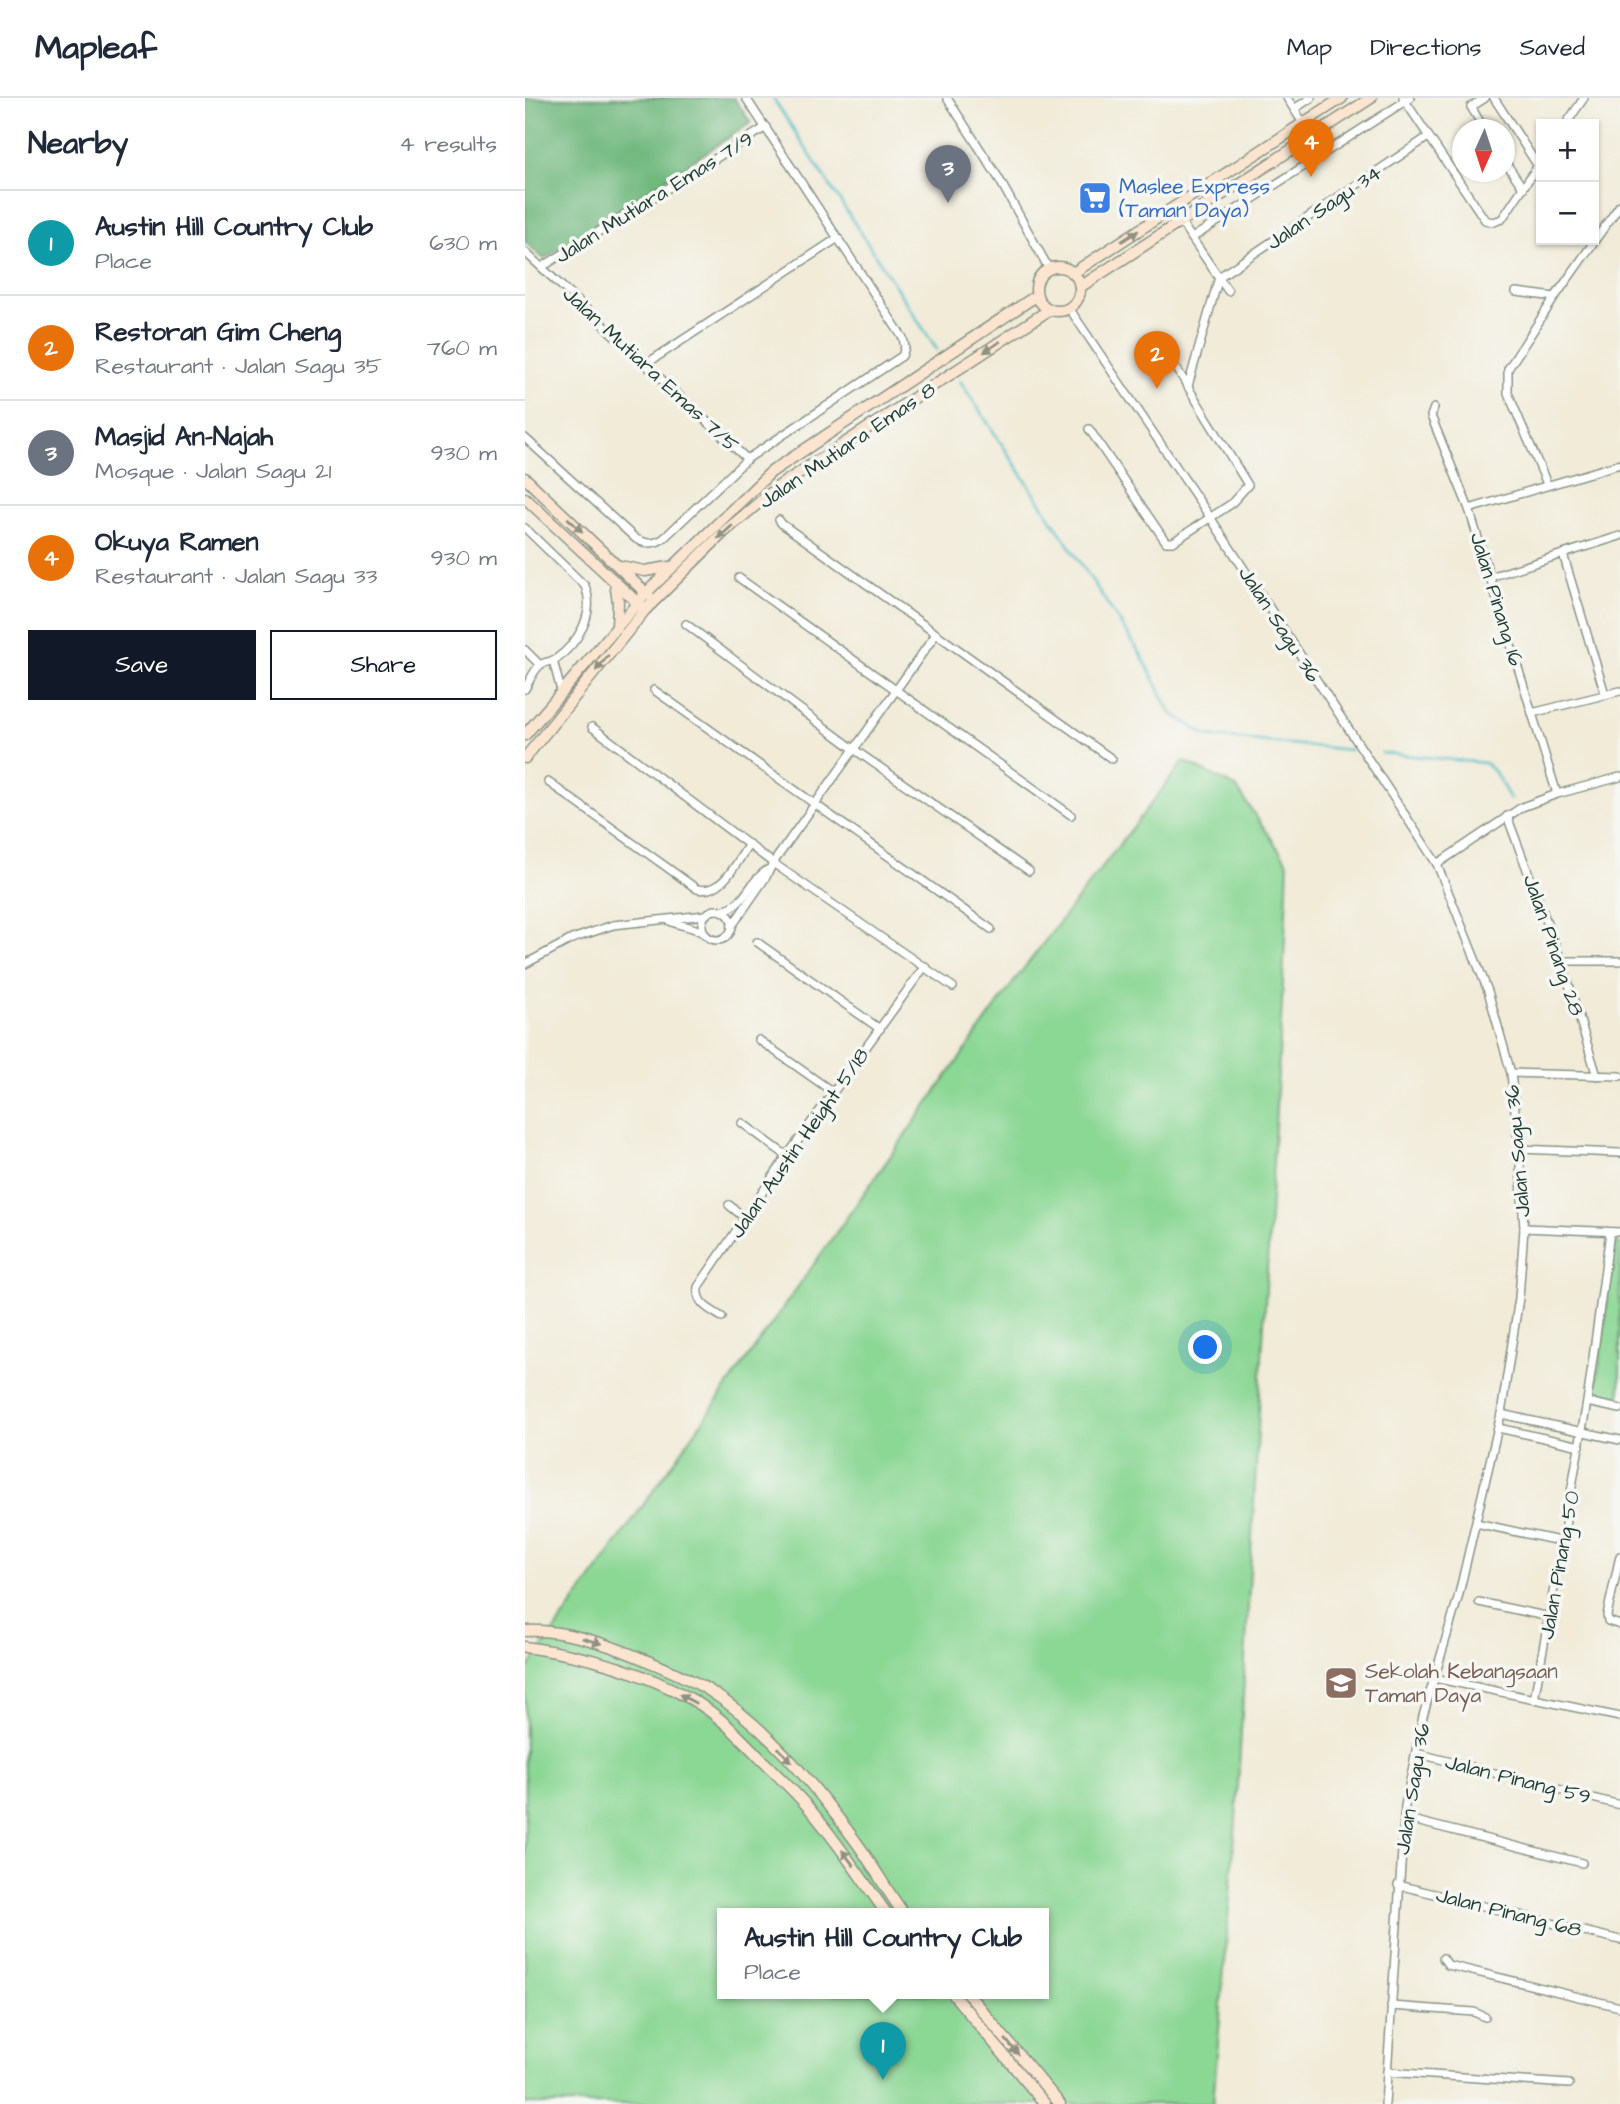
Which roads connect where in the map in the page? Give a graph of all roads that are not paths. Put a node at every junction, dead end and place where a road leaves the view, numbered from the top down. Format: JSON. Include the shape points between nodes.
{"nodes":[{"id":1,"x":746,"y":98,"type":"edge"},
{"id":2,"x":947,"y":98,"type":"edge"},
{"id":3,"x":1287,"y":98,"type":"edge"},
{"id":4,"x":1311,"y":98,"type":"edge"},
{"id":5,"x":1342,"y":98,"type":"edge"},
{"id":6,"x":1371,"y":98,"type":"edge"},
{"id":7,"x":1485,"y":98,"type":"edge"},
{"id":8,"x":1494,"y":98,"type":"edge"},
{"id":9,"x":1584,"y":98,"type":"edge"},
{"id":10,"x":1406,"y":99,"type":"edge"},
{"id":11,"x":1294,"y":109,"type":"junction"},
{"id":12,"x":1478,"y":119,"type":"edge"},
{"id":13,"x":1569,"y":119,"type":"edge"},
{"id":14,"x":1303,"y":123,"type":"junction"},
{"id":15,"x":766,"y":127,"type":"junction"},
{"id":16,"x":1428,"y":136,"type":"junction"},
{"id":17,"x":1536,"y":160,"type":"edge"},
{"id":18,"x":1536,"y":168,"type":"edge"},
{"id":19,"x":1515,"y":176,"type":"edge"},
{"id":20,"x":1523,"y":188,"type":"junction"},
{"id":21,"x":1620,"y":205,"type":"edge"},
{"id":22,"x":1180,"y":221,"type":"junction"},
{"id":23,"x":838,"y":238,"type":"junction"},
{"id":24,"x":1192,"y":238,"type":"junction"},
{"id":25,"x":525,"y":252,"type":"edge"},
{"id":26,"x":542,"y":267,"type":"junction"},
{"id":27,"x":1049,"y":269,"type":"junction"},
{"id":28,"x":1073,"y":273,"type":"junction"},
{"id":29,"x":1219,"y":277,"type":"junction"},
{"id":30,"x":1080,"y":287,"type":"junction"},
{"id":31,"x":1228,"y":290,"type":"dead end"},
{"id":32,"x":1516,"y":292,"type":"dead end"},
{"id":33,"x":1036,"y":296,"type":"junction"},
{"id":34,"x":1555,"y":297,"type":"junction"},
{"id":35,"x":1069,"y":308,"type":"junction"},
{"id":36,"x":1049,"y":310,"type":"junction"},
{"id":37,"x":646,"y":364,"type":"junction"},
{"id":38,"x":1177,"y":369,"type":"dead end"},
{"id":39,"x":1188,"y":386,"type":"junction"},
{"id":40,"x":1434,"y":408,"type":"dead end"},
{"id":41,"x":1089,"y":429,"type":"dead end"},
{"id":42,"x":525,"y":438,"type":"edge"},
{"id":43,"x":747,"y":459,"type":"junction"},
{"id":44,"x":1620,"y":464,"type":"edge"},
{"id":45,"x":525,"y":478,"type":"edge"},
{"id":46,"x":1547,"y":484,"type":"junction"},
{"id":47,"x":525,"y":498,"type":"edge"},
{"id":48,"x":1469,"y":509,"type":"junction"},
{"id":49,"x":1210,"y":517,"type":"junction"},
{"id":50,"x":779,"y":520,"type":"dead end"},
{"id":51,"x":525,"y":528,"type":"edge"},
{"id":52,"x":1620,"y":536,"type":"edge"},
{"id":53,"x":1563,"y":554,"type":"junction"},
{"id":54,"x":617,"y":565,"type":"junction"},
{"id":55,"x":672,"y":566,"type":"junction"},
{"id":56,"x":739,"y":578,"type":"dead end"},
{"id":57,"x":1490,"y":578,"type":"junction"},
{"id":58,"x":615,"y":582,"type":"junction"},
{"id":59,"x":650,"y":596,"type":"junction"},
{"id":60,"x":641,"y":606,"type":"junction"},
{"id":61,"x":686,"y":624,"type":"dead end"},
{"id":62,"x":617,"y":627,"type":"junction"},
{"id":63,"x":936,"y":634,"type":"junction"},
{"id":64,"x":525,"y":650,"type":"edge"},
{"id":65,"x":553,"y":660,"type":"junction"},
{"id":66,"x":541,"y":664,"type":"junction"},
{"id":67,"x":528,"y":675,"type":"edge"},
{"id":68,"x":525,"y":689,"type":"edge"},
{"id":69,"x":896,"y":689,"type":"junction"},
{"id":70,"x":654,"y":690,"type":"dead end"},
{"id":71,"x":561,"y":691,"type":"junction"},
{"id":72,"x":1620,"y":691,"type":"edge"},
{"id":73,"x":1605,"y":694,"type":"junction"},
{"id":74,"x":1532,"y":713,"type":"junction"},
{"id":75,"x":592,"y":727,"type":"dead end"},
{"id":76,"x":525,"y":735,"type":"edge"},
{"id":77,"x":855,"y":750,"type":"junction"},
{"id":78,"x":525,"y":758,"type":"edge"},
{"id":79,"x":1112,"y":759,"type":"dead end"},
{"id":80,"x":1620,"y":777,"type":"edge"},
{"id":81,"x":548,"y":782,"type":"dead end"},
{"id":82,"x":1557,"y":794,"type":"junction"},
{"id":83,"x":816,"y":806,"type":"junction"},
{"id":84,"x":1071,"y":815,"type":"dead end"},
{"id":85,"x":1507,"y":816,"type":"junction"},
{"id":86,"x":749,"y":844,"type":"junction"},
{"id":87,"x":773,"y":863,"type":"junction"},
{"id":88,"x":1437,"y":864,"type":"junction"},
{"id":89,"x":768,"y":870,"type":"junction"},
{"id":90,"x":1029,"y":871,"type":"dead end"},
{"id":91,"x":722,"y":911,"type":"junction"},
{"id":92,"x":705,"y":915,"type":"junction"},
{"id":93,"x":668,"y":920,"type":"junction"},
{"id":94,"x":732,"y":926,"type":"junction"},
{"id":95,"x":991,"y":929,"type":"dead end"},
{"id":96,"x":704,"y":933,"type":"junction"},
{"id":97,"x":757,"y":942,"type":"dead end"},
{"id":98,"x":1561,"y":961,"type":"junction"},
{"id":99,"x":1620,"y":961,"type":"edge"},
{"id":100,"x":525,"y":964,"type":"edge"},
{"id":101,"x":925,"y":966,"type":"junction"},
{"id":102,"x":953,"y":987,"type":"dead end"},
{"id":103,"x":880,"y":1029,"type":"junction"},
{"id":104,"x":759,"y":1040,"type":"dead end"},
{"id":105,"x":1511,"y":1073,"type":"junction"},
{"id":106,"x":1597,"y":1076,"type":"junction"},
{"id":107,"x":1620,"y":1076,"type":"edge"},
{"id":108,"x":834,"y":1091,"type":"junction"},
{"id":109,"x":741,"y":1123,"type":"dead end"},
{"id":110,"x":1519,"y":1149,"type":"junction"},
{"id":111,"x":1620,"y":1153,"type":"edge"},
{"id":112,"x":787,"y":1156,"type":"junction"},
{"id":113,"x":729,"y":1205,"type":"dead end"},
{"id":114,"x":745,"y":1218,"type":"junction"},
{"id":115,"x":1524,"y":1228,"type":"junction"},
{"id":116,"x":1610,"y":1232,"type":"junction"},
{"id":117,"x":1620,"y":1232,"type":"edge"},
{"id":118,"x":722,"y":1317,"type":"dead end"},
{"id":119,"x":1587,"y":1402,"type":"junction"},
{"id":120,"x":1620,"y":1409,"type":"edge"},
{"id":121,"x":1501,"y":1414,"type":"junction"},
{"id":122,"x":1498,"y":1427,"type":"junction"},
{"id":123,"x":1582,"y":1431,"type":"junction"},
{"id":124,"x":1620,"y":1440,"type":"edge"},
{"id":125,"x":1580,"y":1446,"type":"junction"},
{"id":126,"x":1476,"y":1522,"type":"junction"},
{"id":127,"x":1564,"y":1542,"type":"junction"},
{"id":128,"x":1620,"y":1556,"type":"edge"},
{"id":129,"x":1479,"y":1602,"type":"dead end"},
{"id":130,"x":1550,"y":1616,"type":"junction"},
{"id":131,"x":1620,"y":1626,"type":"edge"},
{"id":132,"x":525,"y":1631,"type":"edge"},
{"id":133,"x":525,"y":1647,"type":"edge"},
{"id":134,"x":1434,"y":1678,"type":"junction"},
{"id":135,"x":1534,"y":1700,"type":"junction"},
{"id":136,"x":1620,"y":1717,"type":"edge"},
{"id":137,"x":1416,"y":1753,"type":"junction"},
{"id":138,"x":1620,"y":1805,"type":"edge"},
{"id":139,"x":1404,"y":1818,"type":"junction"},
{"id":140,"x":1582,"y":1863,"type":"dead end"},
{"id":141,"x":1398,"y":1885,"type":"junction"},
{"id":142,"x":883,"y":1908,"type":"edge"},
{"id":143,"x":900,"y":1908,"type":"edge"},
{"id":144,"x":1620,"y":1940,"type":"edge"},
{"id":145,"x":1443,"y":1958,"type":"dead end"},
{"id":146,"x":957,"y":1999,"type":"edge"},
{"id":147,"x":972,"y":1999,"type":"edge"},
{"id":148,"x":1391,"y":2006,"type":"junction"},
{"id":149,"x":1620,"y":2007,"type":"edge"},
{"id":150,"x":1485,"y":2017,"type":"dead end"},
{"id":151,"x":1387,"y":2072,"type":"junction"},
{"id":152,"x":1569,"y":2084,"type":"dead end"},
{"id":153,"x":1045,"y":2104,"type":"edge"},
{"id":154,"x":1060,"y":2104,"type":"edge"},
{"id":155,"x":1385,"y":2104,"type":"edge"}],
"edges":[{"from":1,"to":15,"type":"street"},
{"from":2,"to":27,"type":"street"},
{"from":3,"to":11,"type":"street"},
{"from":4,"to":11,"type":"street"},
{"from":5,"to":14,"type":"main road"},
{"from":6,"to":22,"type":"main road"},
{"from":7,"to":12,"type":"street","via":[[1471,107]]},
{"from":8,"to":17,"type":"street"},
{"from":9,"to":13,"type":"street"},
{"from":10,"to":16,"type":"street"},
{"from":10,"to":24,"type":"street"},
{"from":11,"to":14,"type":"street"},
{"from":28,"to":14,"type":"main road","one_way":true},
{"from":15,"to":23,"type":"street"},
{"from":15,"to":26,"type":"street","name":"Jalan Mutiara Emas 7/9"},
{"from":16,"to":20,"type":"street","via":[[1485,220],[1502,219]]},
{"from":16,"to":29,"type":"street","name":"Jalan Sagu 34"},
{"from":18,"to":20,"type":"street"},
{"from":19,"to":20,"type":"street"},
{"from":21,"to":34,"type":"street"},
{"from":22,"to":24,"type":"street"},
{"from":22,"to":30,"type":"main road"},
{"from":23,"to":37,"type":"street"},
{"from":23,"to":43,"type":"street","via":[[905,343],[904,352]]},
{"from":24,"to":29,"type":"street"},
{"from":25,"to":26,"type":"street","name":"Jalan Mutiara Emas 7/5"},
{"from":26,"to":37,"type":"street","name":"Jalan Mutiara Emas 7/5"},
{"from":27,"to":28,"type":"main road","via":[[1062,267]]},
{"from":27,"to":33,"type":"main road","via":[[1039,277]]},
{"from":28,"to":30,"type":"main road"},
{"from":29,"to":31,"type":"street"},
{"from":29,"to":39,"type":"street"},
{"from":30,"to":35,"type":"main road","via":[[1078,299]]},
{"from":32,"to":34,"type":"street"},
{"from":33,"to":36,"type":"main road"},
{"from":33,"to":55,"type":"main road","name":"Jalan Mutiara Emas 8","via":[[771,472]]},
{"from":34,"to":46,"type":"street","via":[[1512,360],[1506,386]]},
{"from":35,"to":36,"type":"main road"},
{"from":35,"to":49,"type":"street","name":"Jalan Sagu 36"},
{"from":36,"to":59,"type":"main road","name":"Jalan Mutiara Emas 8","one_way":true,"via":[[779,486]]},
{"from":37,"to":43,"type":"street","name":"Jalan Mutiara Emas 7/5"},
{"from":38,"to":39,"type":"street"},
{"from":39,"to":49,"type":"street","via":[[1248,485],[1231,504]]},
{"from":40,"to":48,"type":"street","name":"Jalan Pinang 16","via":[[1431,415]]},
{"from":41,"to":49,"type":"street","via":[[1165,542],[1173,542]]},
{"from":42,"to":43,"type":"street","via":[[642,542],[664,538]]},
{"from":44,"to":46,"type":"street"},
{"from":45,"to":54,"type":"main road","one_way":true},
{"from":46,"to":48,"type":"street"},
{"from":47,"to":58,"type":"main road"},
{"from":48,"to":57,"type":"street","name":"Jalan Pinang 16"},
{"from":49,"to":88,"type":"street","name":"Jalan Sagu 36"},
{"from":50,"to":63,"type":"street"},
{"from":51,"to":65,"type":"street","via":[[585,586],[589,596],[580,632]]},
{"from":52,"to":53,"type":"street"},
{"from":53,"to":57,"type":"street"},
{"from":53,"to":73,"type":"street"},
{"from":54,"to":55,"type":"main road","via":[[645,571]]},
{"from":54,"to":59,"type":"main road"},
{"from":55,"to":59,"type":"main road","name":"Jalan Mutiara Emas 8"},
{"from":56,"to":69,"type":"street"},
{"from":57,"to":74,"type":"street","name":"Jalan Pinang 16"},
{"from":58,"to":60,"type":"main road"},
{"from":58,"to":62,"type":"main road"},
{"from":59,"to":60,"type":"main road","name":"Jalan Mutiara Emas 8"},
{"from":60,"to":62,"type":"main road","name":"Jalan Mutiara Emas 8"},
{"from":60,"to":78,"type":"main road","name":"Jalan Mutiara Emas 8","one_way":true},
{"from":61,"to":77,"type":"street"},
{"from":62,"to":71,"type":"main road","name":"Jalan Mutiara Emas 8"},
{"from":63,"to":69,"type":"street"},
{"from":63,"to":79,"type":"street"},
{"from":64,"to":66,"type":"street"},
{"from":65,"to":66,"type":"street"},
{"from":65,"to":71,"type":"street"},
{"from":66,"to":67,"type":"street"},
{"from":67,"to":68,"type":"street"},
{"from":69,"to":77,"type":"street"},
{"from":69,"to":84,"type":"street"},
{"from":70,"to":83,"type":"street"},
{"from":71,"to":76,"type":"main road","name":"Jalan Mutiara Emas 8"},
{"from":72,"to":73,"type":"street"},
{"from":73,"to":74,"type":"street"},
{"from":74,"to":82,"type":"street","name":"Jalan Pinang 16"},
{"from":75,"to":86,"type":"street"},
{"from":77,"to":83,"type":"street"},
{"from":77,"to":90,"type":"street"},
{"from":80,"to":82,"type":"street"},
{"from":81,"to":86,"type":"street","via":[[697,889],[719,886]]},
{"from":82,"to":85,"type":"street"},
{"from":83,"to":87,"type":"street"},
{"from":83,"to":95,"type":"street"},
{"from":85,"to":88,"type":"street"},
{"from":85,"to":98,"type":"street","name":"Jalan Pinang 28"},
{"from":86,"to":87,"type":"street"},
{"from":87,"to":89,"type":"street"},
{"from":87,"to":101,"type":"street"},
{"from":88,"to":105,"type":"street","name":"Jalan Sagu 36","via":[[1488,991]]},
{"from":89,"to":91,"type":"street","via":[[740,903]]},
{"from":89,"to":94,"type":"street"},
{"from":91,"to":92,"type":"street"},
{"from":91,"to":94,"type":"street"},
{"from":92,"to":93,"type":"street"},
{"from":92,"to":96,"type":"street"},
{"from":93,"to":96,"type":"street"},
{"from":93,"to":100,"type":"street","via":[[597,929]]},
{"from":94,"to":96,"type":"street","via":[[721,940]]},
{"from":97,"to":103,"type":"street"},
{"from":98,"to":99,"type":"street"},
{"from":98,"to":106,"type":"street","name":"Jalan Pinang 28"},
{"from":101,"to":102,"type":"street"},
{"from":101,"to":103,"type":"street","name":"Jalan Austin Height 5/18"},
{"from":103,"to":108,"type":"street","name":"Jalan Austin Height 5/18"},
{"from":104,"to":108,"type":"street"},
{"from":105,"to":106,"type":"street"},
{"from":105,"to":110,"type":"street","name":"Jalan Sagu 36"},
{"from":106,"to":107,"type":"street"},
{"from":108,"to":112,"type":"street","name":"Jalan Austin Height 5/18"},
{"from":109,"to":112,"type":"street"},
{"from":110,"to":111,"type":"street"},
{"from":110,"to":115,"type":"street","name":"Jalan Sagu 36"},
{"from":112,"to":114,"type":"street","name":"Jalan Austin Height 5/18"},
{"from":113,"to":114,"type":"street"},
{"from":114,"to":118,"type":"street","name":"Jalan Austin Height 5/18","via":[[698,1287],[702,1304]]},
{"from":115,"to":116,"type":"street"},
{"from":115,"to":121,"type":"street","name":"Jalan Sagu 36","via":[[1519,1298]]},
{"from":116,"to":117,"type":"street"},
{"from":116,"to":119,"type":"street","name":"Jalan Pinang 50"},
{"from":119,"to":120,"type":"street"},
{"from":119,"to":123,"type":"street","name":"Jalan Pinang 50"},
{"from":121,"to":122,"type":"street","name":"Jalan Sagu 36"},
{"from":121,"to":123,"type":"street"},
{"from":122,"to":125,"type":"street"},
{"from":122,"to":126,"type":"street","name":"Jalan Sagu 36"},
{"from":123,"to":124,"type":"street"},
{"from":123,"to":125,"type":"street","name":"Jalan Pinang 50"},
{"from":125,"to":127,"type":"street","name":"Jalan Pinang 50"},
{"from":126,"to":127,"type":"street"},
{"from":126,"to":134,"type":"street","name":"Jalan Sagu 36"},
{"from":127,"to":130,"type":"street","name":"Jalan Pinang 50"},
{"from":128,"to":131,"type":"street","via":[[1607,1615],[1608,1621]]},
{"from":129,"to":130,"type":"street"},
{"from":130,"to":135,"type":"street","name":"Jalan Pinang 50"},
{"from":132,"to":143,"type":"main road","one_way":true,"via":[[578,1637],[623,1650],[709,1690],[786,1755],[854,1839]]},
{"from":142,"to":133,"type":"main road","one_way":true,"via":[[806,1805],[729,1726],[692,1700],[641,1675],[604,1662]]},
{"from":134,"to":135,"type":"street"},
{"from":134,"to":137,"type":"street","name":"Jalan Sagu 36"},
{"from":135,"to":136,"type":"street"},
{"from":137,"to":138,"type":"street","name":"Jalan Pinang 59"},
{"from":137,"to":139,"type":"street","name":"Jalan Sagu 36"},
{"from":139,"to":140,"type":"street"},
{"from":139,"to":141,"type":"street","name":"Jalan Sagu 36"},
{"from":141,"to":144,"type":"street","name":"Jalan Pinang 68"},
{"from":141,"to":148,"type":"street","name":"Jalan Sagu 36"},
{"from":145,"to":149,"type":"street","via":[[1448,1965]]},
{"from":146,"to":153,"type":"main road"},
{"from":147,"to":154,"type":"main road","one_way":true},
{"from":148,"to":150,"type":"street","via":[[1474,2012]]},
{"from":148,"to":151,"type":"street","name":"Jalan Sagu 36"},
{"from":151,"to":152,"type":"street"},
{"from":151,"to":155,"type":"street","name":"Jalan Sagu 36"}]}
